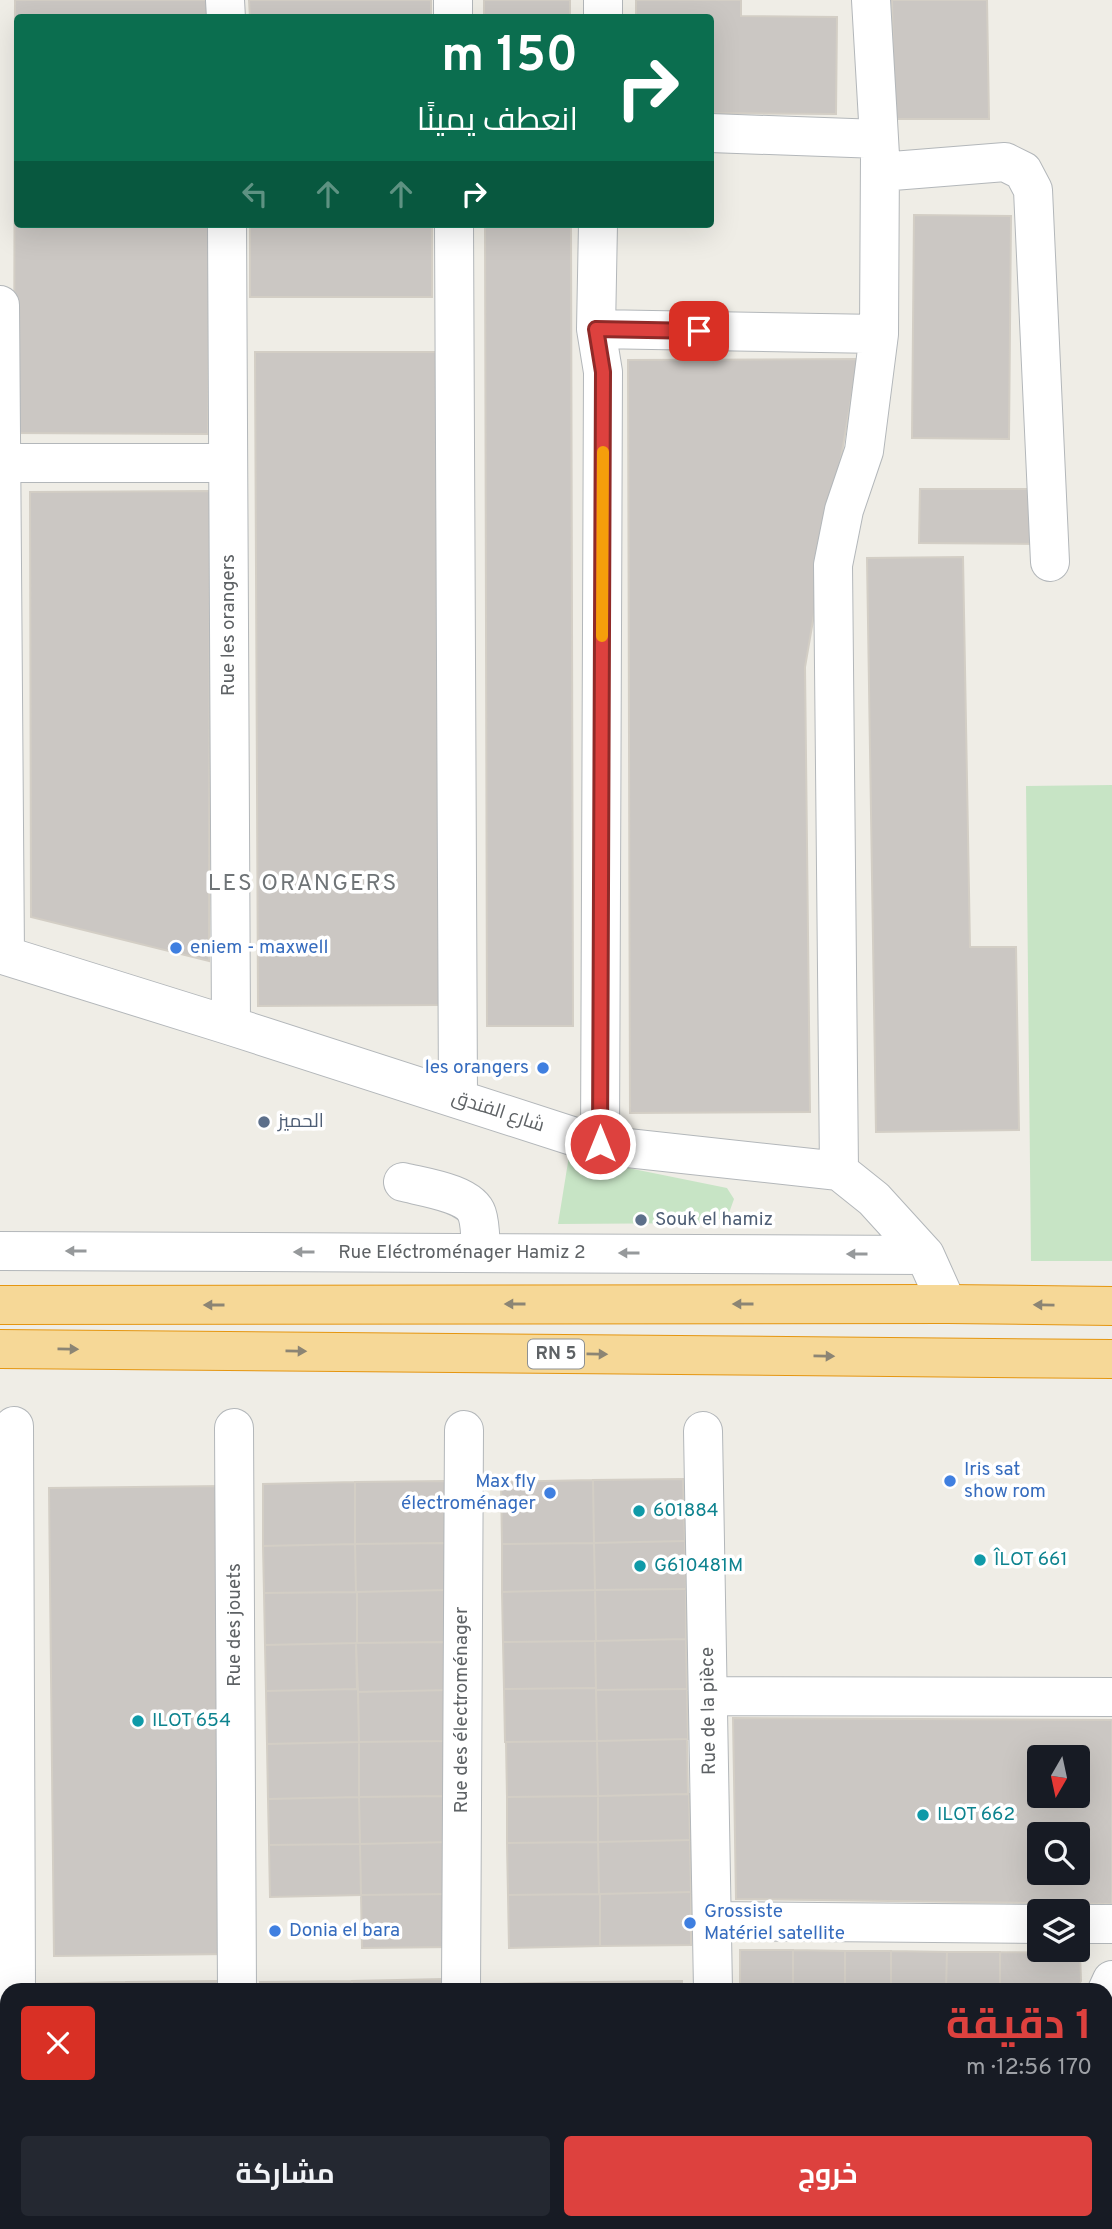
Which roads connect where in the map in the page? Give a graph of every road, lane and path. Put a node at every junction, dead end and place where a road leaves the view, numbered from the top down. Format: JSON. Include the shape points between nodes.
{"nodes":[{"id":1,"x":871,"y":0,"type":"edge"},
{"id":2,"x":714,"y":133,"type":"edge"},
{"id":3,"x":879,"y":156,"type":"junction"},
{"id":4,"x":227,"y":228,"type":"edge"},
{"id":5,"x":454,"y":228,"type":"edge"},
{"id":6,"x":598,"y":228,"type":"edge"},
{"id":7,"x":0,"y":305,"type":"edge"},
{"id":8,"x":596,"y":329,"type":"junction"},
{"id":9,"x":879,"y":334,"type":"junction"},
{"id":10,"x":1,"y":463,"type":"edge"},
{"id":11,"x":228,"y":463,"type":"junction"},
{"id":12,"x":1050,"y":562,"type":"dead end"},
{"id":13,"x":1,"y":645,"type":"edge"},
{"id":14,"x":2,"y":955,"type":"edge"},
{"id":15,"x":231,"y":1026,"type":"junction"},
{"id":16,"x":457,"y":1099,"type":"junction"},
{"id":17,"x":600,"y":1144,"type":"junction"},
{"id":18,"x":839,"y":1171,"type":"junction"},
{"id":19,"x":403,"y":1182,"type":"dead end"},
{"id":20,"x":0,"y":1251,"type":"edge"},
{"id":21,"x":481,"y":1253,"type":"junction"},
{"id":22,"x":925,"y":1255,"type":"junction"},
{"id":23,"x":947,"y":1304,"type":"junction"},
{"id":24,"x":0,"y":1305,"type":"edge"},
{"id":25,"x":1112,"y":1306,"type":"edge"},
{"id":26,"x":0,"y":1349,"type":"edge"},
{"id":27,"x":1112,"y":1359,"type":"edge"},
{"id":28,"x":14,"y":1426,"type":"dead end"},
{"id":29,"x":234,"y":1428,"type":"dead end"},
{"id":30,"x":464,"y":1430,"type":"dead end"},
{"id":31,"x":703,"y":1432,"type":"dead end"},
{"id":32,"x":709,"y":1696,"type":"junction"},
{"id":33,"x":1112,"y":1697,"type":"edge"},
{"id":34,"x":712,"y":1921,"type":"junction"},
{"id":35,"x":1027,"y":1924,"type":"edge"},
{"id":36,"x":1090,"y":1924,"type":"edge"},
{"id":37,"x":1112,"y":1924,"type":"edge"},
{"id":38,"x":16,"y":1983,"type":"edge"},
{"id":39,"x":237,"y":1983,"type":"edge"},
{"id":40,"x":461,"y":1983,"type":"edge"},
{"id":41,"x":713,"y":1983,"type":"edge"}],
"edges":[{"from":1,"to":3,"type":"street"},
{"from":2,"to":3,"type":"street"},
{"from":3,"to":9,"type":"street"},
{"from":3,"to":12,"type":"street","via":[[1005,162],[1023,171],[1033,190]]},
{"from":4,"to":11,"type":"street","name":"Rue les orangers"},
{"from":5,"to":16,"type":"street"},
{"from":6,"to":8,"type":"street"},
{"from":7,"to":10,"type":"street"},
{"from":8,"to":9,"type":"street"},
{"from":8,"to":17,"type":"street","via":[[603,372]]},
{"from":9,"to":18,"type":"street","via":[[864,451],[844,510],[833,565]]},
{"from":10,"to":11,"type":"street"},
{"from":10,"to":13,"type":"street"},
{"from":11,"to":15,"type":"street","name":"Rue les orangers"},
{"from":13,"to":14,"type":"street"},
{"from":14,"to":15,"type":"street","name":"شارع الفندق"},
{"from":15,"to":16,"type":"street","name":"شارع الفندق"},
{"from":16,"to":17,"type":"street","name":"شارع الفندق"},
{"from":17,"to":18,"type":"street","name":"شارع الفندق"},
{"from":18,"to":22,"type":"street","via":[[874,1199]]},
{"from":19,"to":21,"type":"street","via":[[467,1202],[477,1212]]},
{"from":21,"to":20,"type":"street","name":"Rue Eléctroménager Hamiz 2","one_way":true},
{"from":22,"to":21,"type":"street","name":"Rue Eléctroménager Hamiz 2","one_way":true},
{"from":22,"to":23,"type":"street"},
{"from":23,"to":24,"type":"highway","one_way":true},
{"from":25,"to":23,"type":"highway","one_way":true},
{"from":26,"to":27,"type":"highway","number":"RN 5","one_way":true},
{"from":28,"to":38,"type":"street"},
{"from":29,"to":39,"type":"street","name":"Rue des jouets"},
{"from":30,"to":40,"type":"street","name":"Rue des électroménager"},
{"from":31,"to":32,"type":"street","name":"Rue de la pièce"},
{"from":32,"to":33,"type":"street"},
{"from":32,"to":34,"type":"street","name":"Rue de la pièce"},
{"from":34,"to":35,"type":"street"},
{"from":34,"to":41,"type":"street","name":"Rue de la pièce"},
{"from":36,"to":37,"type":"street"}]}
